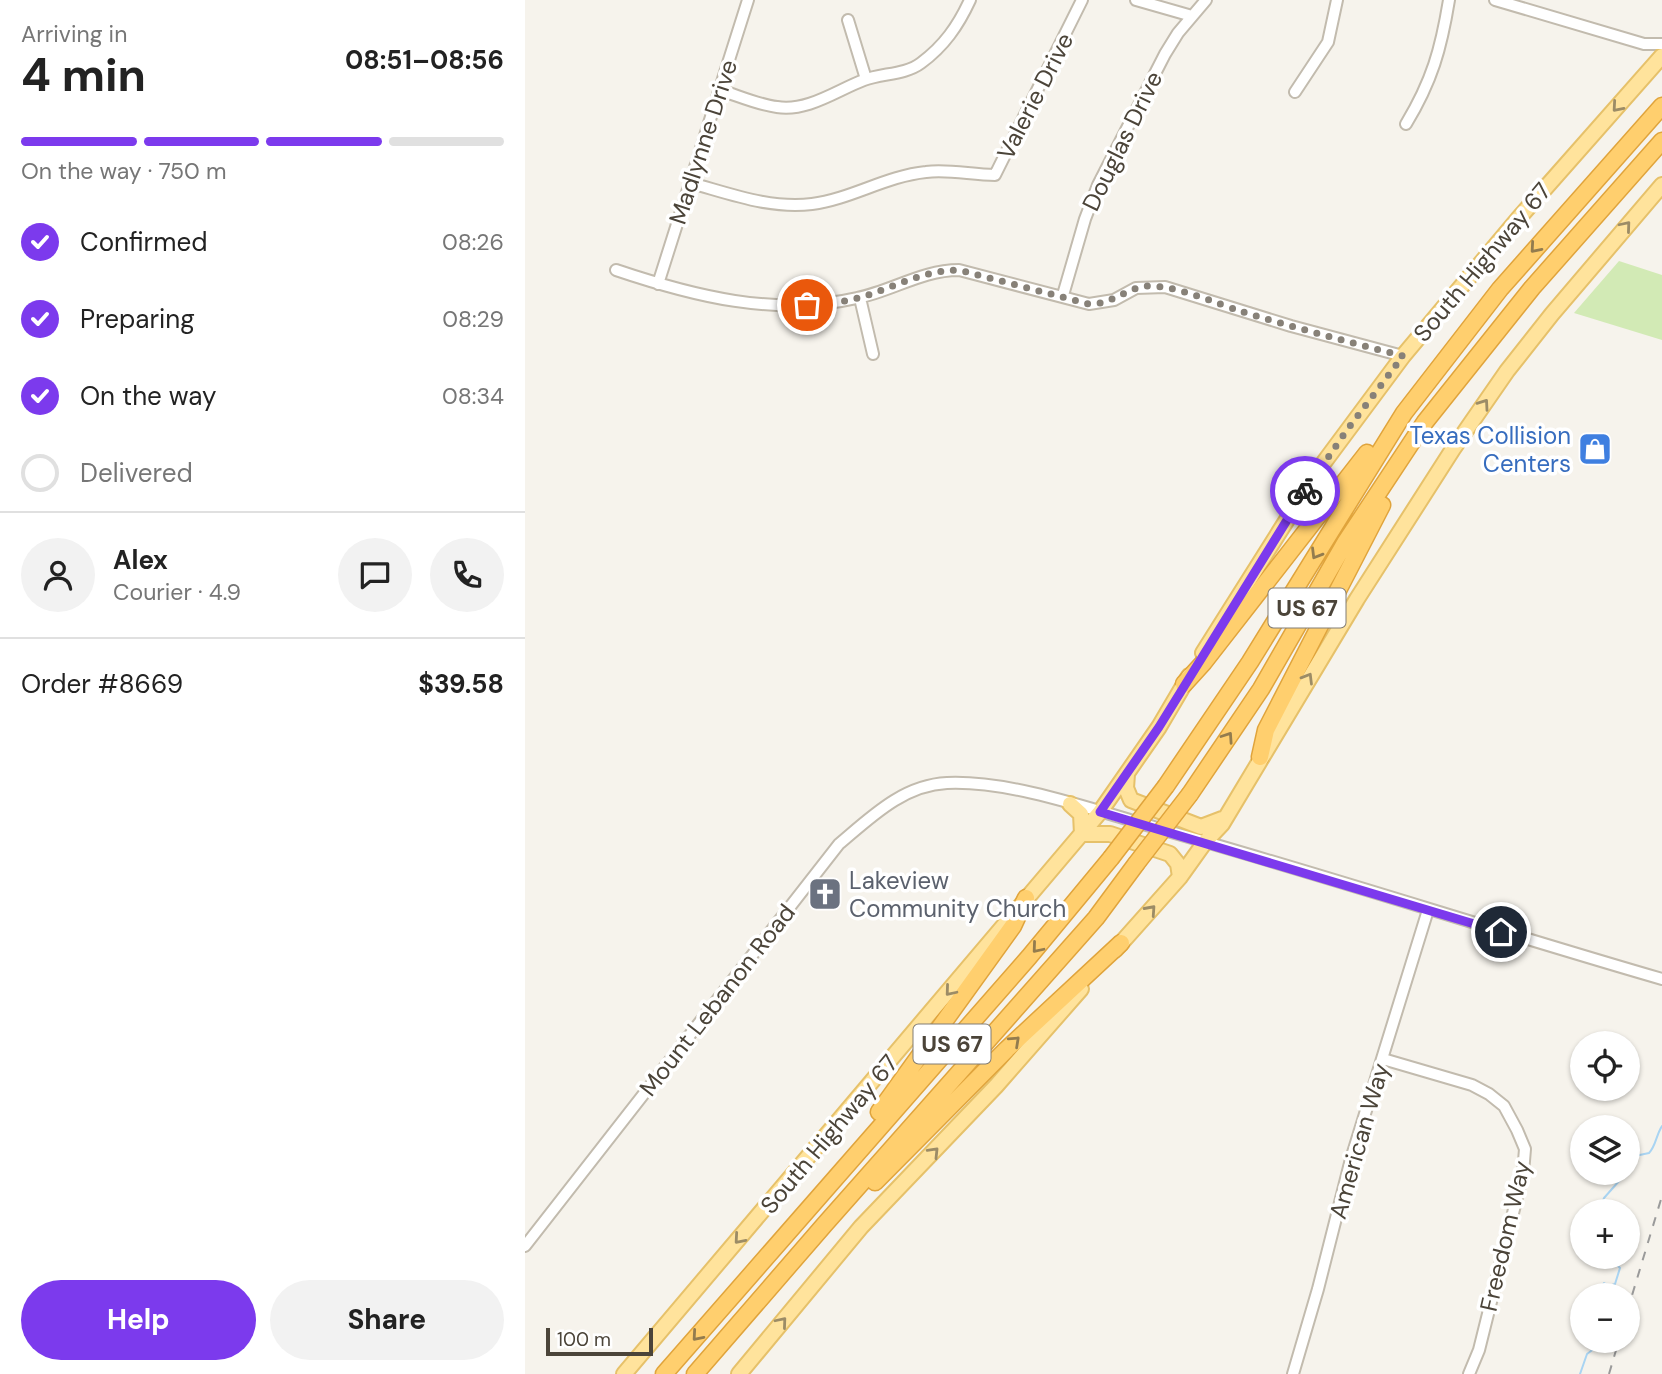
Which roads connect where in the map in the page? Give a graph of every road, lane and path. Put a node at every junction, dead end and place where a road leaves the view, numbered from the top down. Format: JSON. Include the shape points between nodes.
{"nodes":[{"id":1,"x":748,"y":0,"type":"edge"},
{"id":2,"x":970,"y":0,"type":"edge"},
{"id":3,"x":1082,"y":0,"type":"edge"},
{"id":4,"x":1136,"y":0,"type":"edge"},
{"id":5,"x":1206,"y":0,"type":"edge"},
{"id":6,"x":1337,"y":0,"type":"edge"},
{"id":7,"x":1449,"y":0,"type":"edge"},
{"id":8,"x":1495,"y":0,"type":"edge"},
{"id":9,"x":1192,"y":16,"type":"junction"},
{"id":10,"x":848,"y":20,"type":"dead end"},
{"id":11,"x":1644,"y":44,"type":"junction"},
{"id":12,"x":1662,"y":44,"type":"edge"},
{"id":13,"x":1659,"y":60,"type":"edge"},
{"id":14,"x":866,"y":79,"type":"junction"},
{"id":15,"x":720,"y":90,"type":"junction"},
{"id":16,"x":1295,"y":92,"type":"dead end"},
{"id":17,"x":1662,"y":106,"type":"edge"},
{"id":18,"x":1406,"y":124,"type":"dead end"},
{"id":19,"x":1662,"y":141,"type":"edge"},
{"id":20,"x":691,"y":183,"type":"junction"},
{"id":21,"x":1662,"y":185,"type":"edge"},
{"id":22,"x":615,"y":270,"type":"dead end"},
{"id":23,"x":658,"y":284,"type":"junction"},
{"id":24,"x":1063,"y":295,"type":"junction"},
{"id":25,"x":860,"y":298,"type":"junction"},
{"id":26,"x":873,"y":354,"type":"dead end"},
{"id":27,"x":1403,"y":356,"type":"junction"},
{"id":28,"x":1426,"y":422,"type":"junction"},
{"id":29,"x":1390,"y":433,"type":"junction"},
{"id":30,"x":1184,"y":684,"type":"junction"},
{"id":31,"x":1260,"y":757,"type":"junction"},
{"id":32,"x":1127,"y":774,"type":"junction"},
{"id":33,"x":1070,"y":804,"type":"junction"},
{"id":34,"x":1100,"y":812,"type":"junction"},
{"id":35,"x":1224,"y":817,"type":"junction"},
{"id":36,"x":1082,"y":834,"type":"junction"},
{"id":37,"x":1205,"y":842,"type":"junction"},
{"id":38,"x":1180,"y":877,"type":"junction"},
{"id":39,"x":1026,"y":898,"type":"junction"},
{"id":40,"x":1428,"y":910,"type":"junction"},
{"id":41,"x":1121,"y":943,"type":"junction"},
{"id":42,"x":1662,"y":979,"type":"edge"},
{"id":43,"x":1383,"y":1059,"type":"junction"},
{"id":44,"x":825,"y":1224,"type":"junction"},
{"id":45,"x":789,"y":1228,"type":"junction"},
{"id":46,"x":525,"y":1247,"type":"edge"},
{"id":47,"x":624,"y":1374,"type":"edge"},
{"id":48,"x":663,"y":1374,"type":"edge"},
{"id":49,"x":695,"y":1374,"type":"edge"},
{"id":50,"x":739,"y":1374,"type":"edge"},
{"id":51,"x":1293,"y":1374,"type":"edge"},
{"id":52,"x":1469,"y":1374,"type":"edge"}],
"edges":[{"from":1,"to":15,"type":"street","name":"Madlynne Drive"},
{"from":2,"to":14,"type":"street","via":[[949,39],[918,65]]},
{"from":3,"to":20,"type":"street","name":"Valerie Drive","via":[[995,174],[927,171],[813,204],[776,205]]},
{"from":4,"to":9,"type":"street"},
{"from":5,"to":9,"type":"street","name":"Douglas Drive"},
{"from":6,"to":16,"type":"street","via":[[1328,42]]},
{"from":7,"to":18,"type":"street","via":[[1433,71]]},
{"from":8,"to":11,"type":"street"},
{"from":9,"to":24,"type":"street","name":"Douglas Drive","via":[[1165,54],[1098,185]]},
{"from":10,"to":14,"type":"street"},
{"from":11,"to":12,"type":"street"},
{"from":11,"to":13,"type":"street"},
{"from":13,"to":27,"type":"main road","name":"South Highway 67","one_way":true},
{"from":14,"to":15,"type":"street","via":[[795,107],[777,107]]},
{"from":15,"to":20,"type":"street","name":"Madlynne Drive"},
{"from":17,"to":29,"type":"highway","number":"US 67","one_way":true,"via":[[1500,289]]},
{"from":19,"to":28,"type":"highway","number":"US 67","via":[[1532,288]]},
{"from":20,"to":23,"type":"street","name":"Madlynne Drive"},
{"from":31,"to":21,"type":"main road","one_way":true,"via":[[1453,449],[1568,294]]},
{"from":22,"to":23,"type":"street"},
{"from":23,"to":25,"type":"street","via":[[764,306]]},
{"from":24,"to":25,"type":"street","via":[[959,270],[941,270]]},
{"from":24,"to":27,"type":"street","via":[[1098,304],[1136,288],[1164,287]]},
{"from":25,"to":26,"type":"street"},
{"from":27,"to":30,"type":"main road","name":"South Highway 67","via":[[1319,469]]},
{"from":28,"to":31,"type":"highway","via":[[1271,719]]},
{"from":44,"to":28,"type":"highway","number":"US 67","one_way":true,"bridge":true,"via":[[1096,918],[1190,794],[1261,689],[1345,542]]},
{"from":29,"to":30,"type":"highway","via":[[1369,452]]},
{"from":29,"to":45,"type":"highway","number":"US 67","one_way":true,"bridge":true,"via":[[1250,662],[1166,786],[1030,957]]},
{"from":30,"to":32,"type":"main road","name":"South Highway 67"},
{"from":31,"to":35,"type":"main road"},
{"from":32,"to":34,"type":"main road","name":"South Highway 67"},
{"from":32,"to":35,"type":"main road","via":[[1131,800],[1201,827]]},
{"from":33,"to":34,"type":"street","name":"Mount Lebanon Road"},
{"from":33,"to":36,"type":"main road","via":[[1080,814]]},
{"from":33,"to":46,"type":"street","name":"Mount Lebanon Road","via":[[981,783],[944,783],[912,790],[878,810],[839,844]]},
{"from":34,"to":36,"type":"main road","name":"South Highway 67"},
{"from":34,"to":37,"type":"street","name":"Mount Lebanon Road"},
{"from":35,"to":37,"type":"main road"},
{"from":36,"to":38,"type":"main road","via":[[1110,834],[1170,854]]},
{"from":36,"to":39,"type":"main road","name":"South Highway 67"},
{"from":37,"to":38,"type":"main road"},
{"from":37,"to":40,"type":"street","name":"Mount Lebanon Road"},
{"from":41,"to":38,"type":"main road","one_way":true},
{"from":39,"to":45,"type":"highway","via":[[1013,926],[921,1056],[797,1210]]},
{"from":39,"to":47,"type":"main road","name":"South Highway 67","one_way":true},
{"from":40,"to":42,"type":"street","name":"Mount Lebanon Road"},
{"from":40,"to":43,"type":"street","name":"American Way"},
{"from":44,"to":41,"type":"highway","one_way":true,"via":[[847,1211],[1007,1049]]},
{"from":50,"to":41,"type":"main road","one_way":true,"via":[[861,1227],[996,1086]]},
{"from":43,"to":51,"type":"street","name":"American Way"},
{"from":43,"to":52,"type":"street","name":"Freedom Way","via":[[1489,1094],[1504,1106],[1525,1149],[1497,1278]]},
{"from":44,"to":49,"type":"highway","number":"US 67"},
{"from":45,"to":48,"type":"highway","number":"US 67","one_way":true}]}
